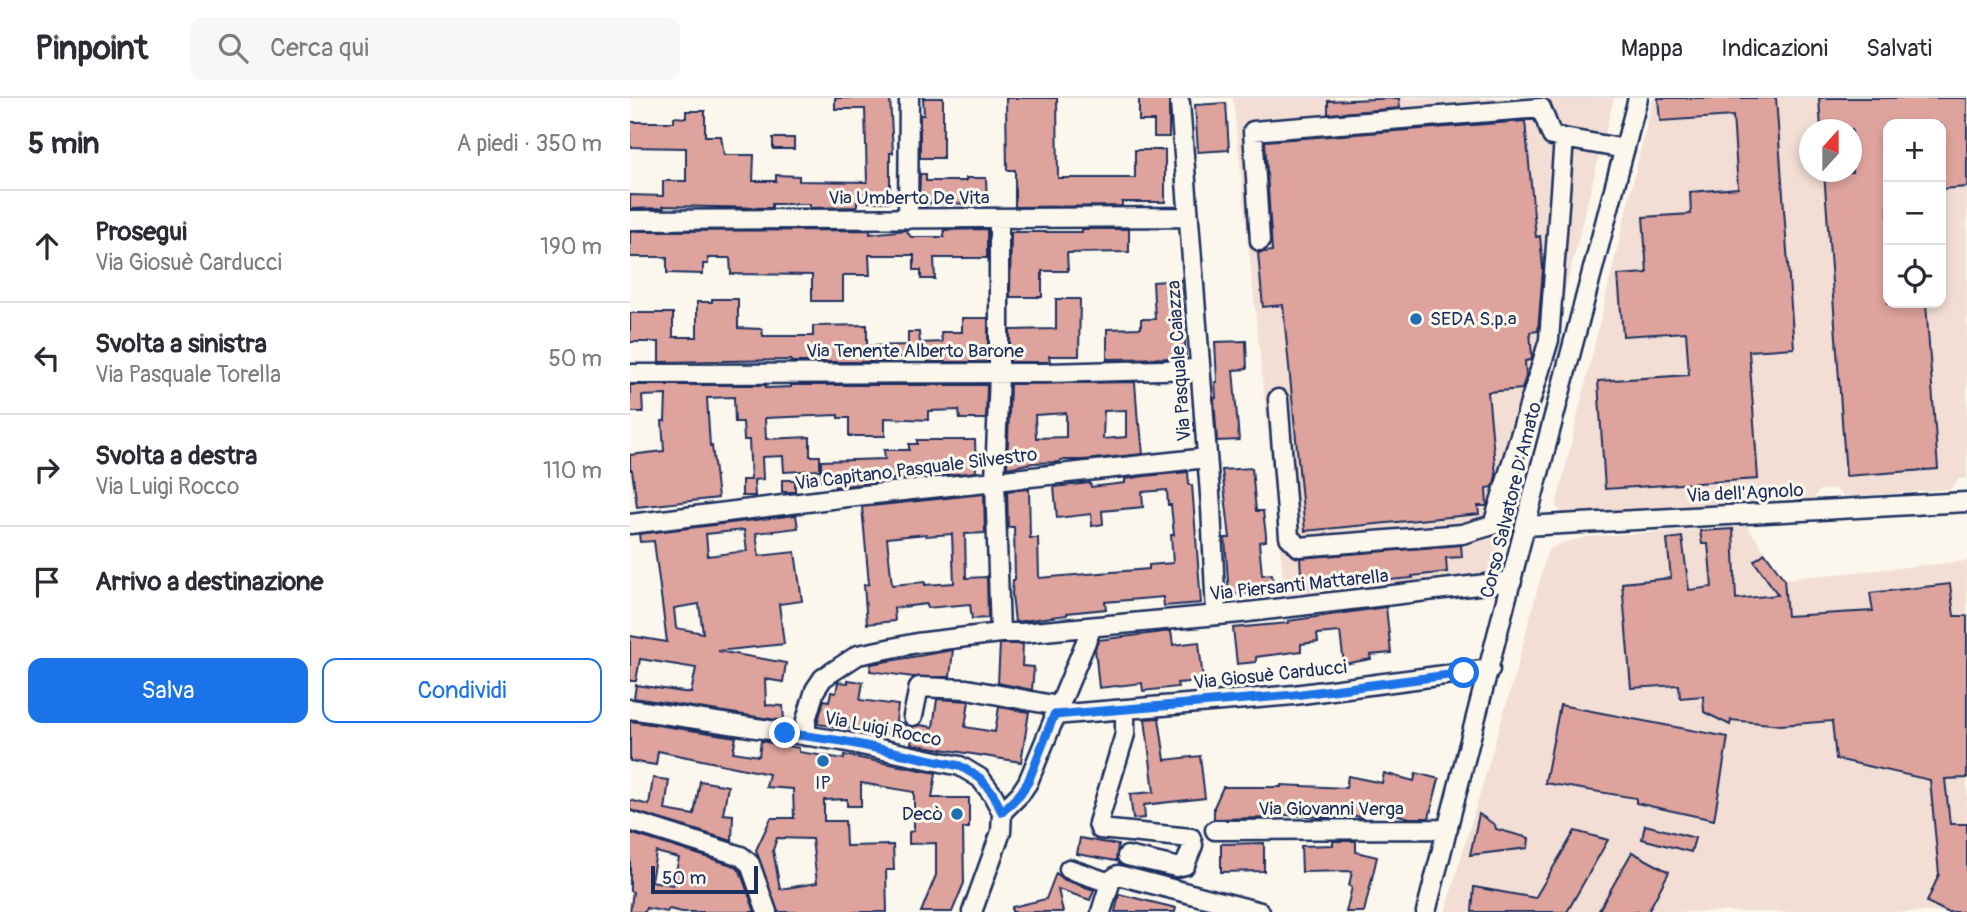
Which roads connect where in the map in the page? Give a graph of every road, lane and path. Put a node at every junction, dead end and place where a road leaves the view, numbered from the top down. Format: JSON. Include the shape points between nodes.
{"nodes":[{"id":1,"x":909,"y":98,"type":"edge"},
{"id":2,"x":1638,"y":98,"type":"edge"},
{"id":3,"x":1180,"y":103,"type":"dead end"},
{"id":4,"x":1564,"y":138,"type":"junction"},
{"id":5,"x":1625,"y":149,"type":"junction"},
{"id":6,"x":1189,"y":217,"type":"junction"},
{"id":7,"x":908,"y":219,"type":"junction"},
{"id":8,"x":999,"y":219,"type":"junction"},
{"id":9,"x":630,"y":220,"type":"edge"},
{"id":10,"x":1260,"y":241,"type":"dead end"},
{"id":11,"x":1200,"y":369,"type":"junction"},
{"id":12,"x":999,"y":373,"type":"junction"},
{"id":13,"x":630,"y":374,"type":"edge"},
{"id":14,"x":1278,"y":399,"type":"dead end"},
{"id":15,"x":1207,"y":458,"type":"junction"},
{"id":16,"x":995,"y":480,"type":"junction"},
{"id":17,"x":1967,"y":502,"type":"edge"},
{"id":18,"x":630,"y":524,"type":"edge"},
{"id":19,"x":1525,"y":526,"type":"junction"},
{"id":20,"x":1512,"y":581,"type":"junction"},
{"id":21,"x":1216,"y":615,"type":"junction"},
{"id":22,"x":1091,"y":627,"type":"junction"},
{"id":23,"x":1000,"y":633,"type":"junction"},
{"id":24,"x":1490,"y":669,"type":"junction"},
{"id":25,"x":630,"y":709,"type":"edge"},
{"id":26,"x":1056,"y":710,"type":"junction"},
{"id":27,"x":1125,"y":710,"type":"junction"},
{"id":28,"x":913,"y":716,"type":"dead end"},
{"id":29,"x":806,"y":736,"type":"junction"},
{"id":30,"x":1002,"y":812,"type":"junction"},
{"id":31,"x":630,"y":821,"type":"edge"},
{"id":32,"x":1448,"y":829,"type":"junction"},
{"id":33,"x":1215,"y":830,"type":"dead end"},
{"id":34,"x":1127,"y":856,"type":"dead end"},
{"id":35,"x":1069,"y":869,"type":"dead end"},
{"id":36,"x":1110,"y":883,"type":"junction"},
{"id":37,"x":767,"y":912,"type":"edge"},
{"id":38,"x":972,"y":912,"type":"edge"},
{"id":39,"x":1101,"y":912,"type":"edge"},
{"id":40,"x":1260,"y":912,"type":"edge"},
{"id":41,"x":1426,"y":912,"type":"edge"}],
"edges":[{"from":1,"to":7,"type":"street"},
{"from":2,"to":5,"type":"street","name":"Corso Salvatore D'Amato"},
{"from":3,"to":6,"type":"street","name":"Via Pasquale Caiazza"},
{"from":4,"to":5,"type":"street"},
{"from":4,"to":10,"type":"street","via":[[1552,136],[1541,108],[1253,131]]},
{"from":4,"to":14,"type":"street","via":[[1549,340],[1493,525],[1462,534],[1299,547],[1289,537]]},
{"from":5,"to":19,"type":"street","name":"Corso Salvatore D'Amato"},
{"from":6,"to":8,"type":"street","name":"Via Umberto De Vita"},
{"from":6,"to":11,"type":"street","name":"Via Pasquale Caiazza"},
{"from":7,"to":8,"type":"street","name":"Via Umberto De Vita"},
{"from":7,"to":9,"type":"street","name":"Via Umberto De Vita"},
{"from":8,"to":12,"type":"street"},
{"from":11,"to":12,"type":"street","name":"Via Tenente Alberto Barone"},
{"from":11,"to":15,"type":"street","name":"Via Pasquale Caiazza"},
{"from":12,"to":13,"type":"street","name":"Via Tenente Alberto Barone"},
{"from":12,"to":16,"type":"street"},
{"from":15,"to":16,"type":"street","name":"Via Capitano Pasquale Silvestro"},
{"from":15,"to":21,"type":"street","name":"Via Pasquale Caiazza"},
{"from":16,"to":18,"type":"street","name":"Via Capitano Pasquale Silvestro"},
{"from":16,"to":23,"type":"street"},
{"from":17,"to":19,"type":"street","name":"Via dell'Agnolo"},
{"from":19,"to":20,"type":"street","name":"Corso Salvatore D'Amato"},
{"from":20,"to":21,"type":"street","name":"Via Piersanti Mattarella"},
{"from":20,"to":24,"type":"street","name":"Corso Salvatore D'Amato"},
{"from":21,"to":22,"type":"street","name":"Via Piersanti Mattarella"},
{"from":22,"to":23,"type":"street","name":"Via Piersanti Mattarella"},
{"from":22,"to":26,"type":"street"},
{"from":23,"to":29,"type":"street","name":"Via Piersanti Mattarella","via":[[858,655],[823,678],[815,690],[807,712]]},
{"from":24,"to":27,"type":"street","name":"Via Giosuè Carducci","via":[[1294,695]]},
{"from":24,"to":32,"type":"street","name":"Corso Salvatore D'Amato"},
{"from":25,"to":29,"type":"street","name":"Via Luigi Rocco"},
{"from":26,"to":27,"type":"street","name":"Via Giosuè Carducci"},
{"from":26,"to":28,"type":"street","name":"Via Giosuè Carducci","via":[[967,689],[919,687]]},
{"from":26,"to":30,"type":"street","via":[[1028,782]]},
{"from":27,"to":34,"type":"street","via":[[1125,734],[1100,829],[1191,838],[1193,845],[1185,864],[1176,867]]},
{"from":29,"to":30,"type":"street","name":"Via Luigi Rocco","via":[[960,766],[980,778]]},
{"from":30,"to":38,"type":"street","via":[[1002,832]]},
{"from":31,"to":37,"type":"street","via":[[741,856],[750,864]]},
{"from":32,"to":33,"type":"street","name":"Via Giovanni Verga"},
{"from":32,"to":41,"type":"street","name":"Corso Salvatore D'Amato"},
{"from":35,"to":36,"type":"street"},
{"from":36,"to":39,"type":"street"},
{"from":36,"to":40,"type":"street","via":[[1118,875]]}]}
